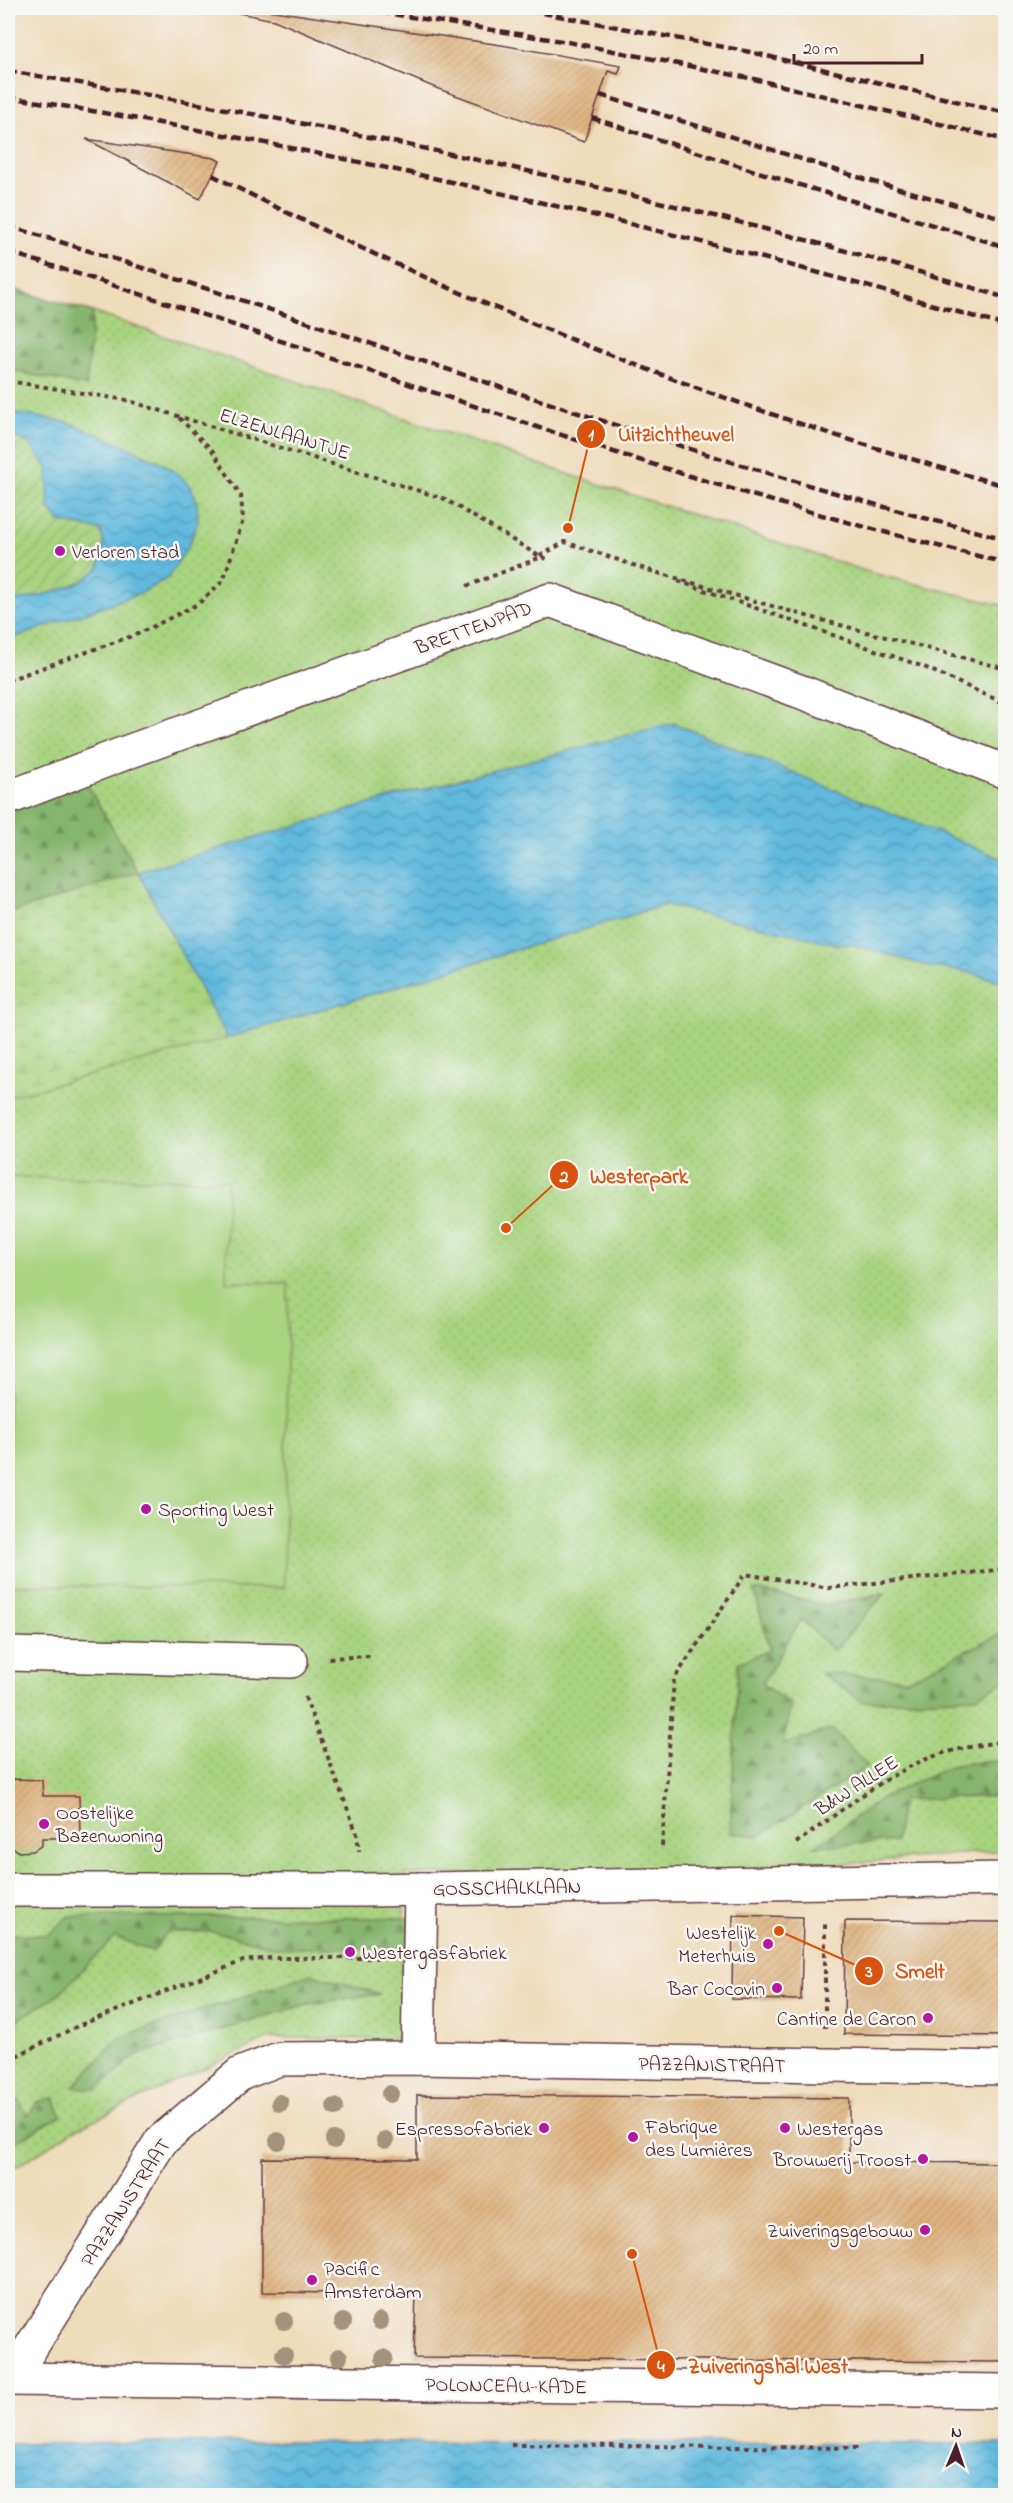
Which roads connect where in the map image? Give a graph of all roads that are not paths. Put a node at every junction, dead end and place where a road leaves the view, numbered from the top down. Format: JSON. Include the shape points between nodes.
{"nodes":[{"id":1,"x":1005,"y":772,"type":"edge"},
{"id":2,"x":8,"y":798,"type":"edge"},
{"id":3,"x":8,"y":1654,"type":"edge"},
{"id":4,"x":291,"y":1661,"type":"road end"},
{"id":5,"x":1005,"y":1879,"type":"edge"},
{"id":6,"x":421,"y":1889,"type":"junction"},
{"id":7,"x":8,"y":1890,"type":"edge"},
{"id":8,"x":418,"y":2058,"type":"junction"},
{"id":9,"x":1005,"y":2068,"type":"edge"},
{"id":10,"x":9,"y":2379,"type":"edge"},
{"id":11,"x":1005,"y":2391,"type":"edge"}],
"edges":[{"from":1,"to":2,"type":"street","name":"BRETTENPAD","via":[[550,600]]},
{"from":3,"to":4,"type":"street"},
{"from":5,"to":6,"type":"street","name":"GOSSCHALKLAAN"},
{"from":6,"to":7,"type":"street","name":"GOSSCHALKLAAN"},
{"from":6,"to":8,"type":"street"},
{"from":8,"to":9,"type":"street","name":"PAZZANISTRAAT"},
{"from":8,"to":10,"type":"street","name":"PAZZANISTRAAT","via":[[279,2059],[240,2074],[161,2141]]},
{"from":10,"to":11,"type":"street","name":"POLONCEAU-KADE"}]}
